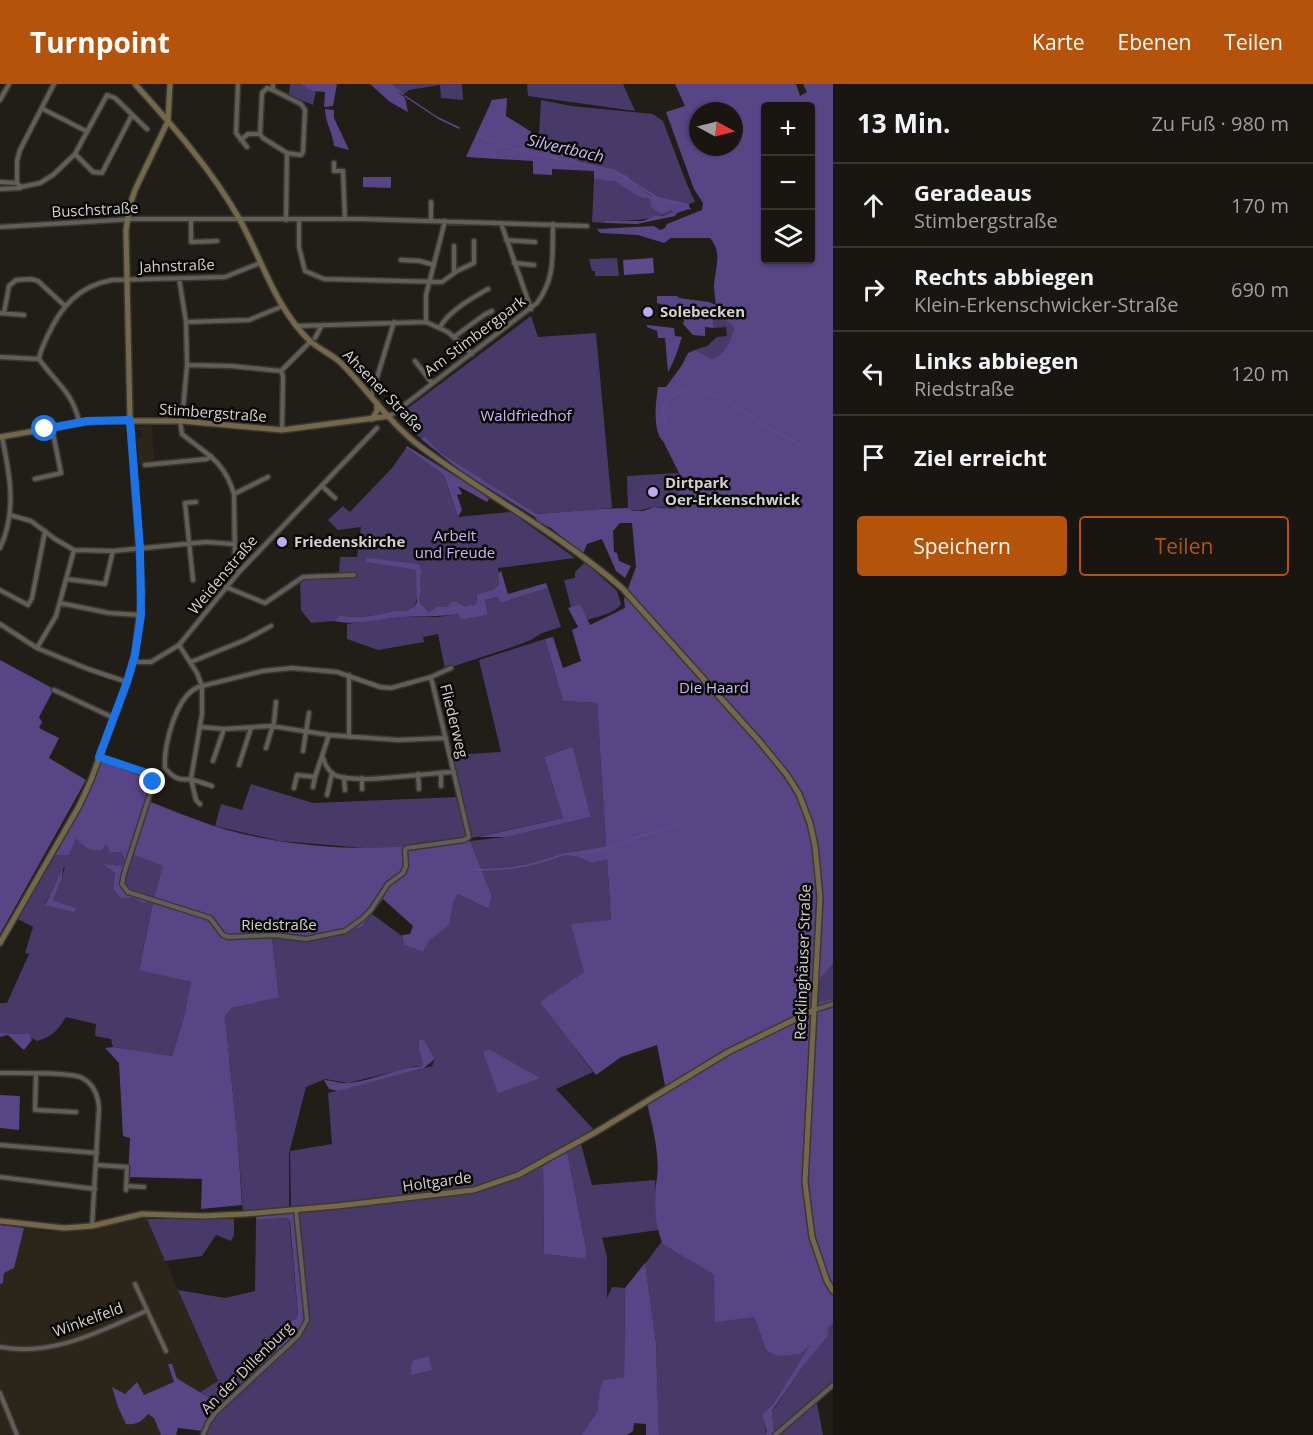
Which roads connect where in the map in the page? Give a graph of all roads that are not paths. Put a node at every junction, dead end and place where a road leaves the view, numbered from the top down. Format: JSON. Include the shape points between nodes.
{"nodes":[{"id":1,"x":9,"y":84,"type":"edge"},
{"id":2,"x":54,"y":84,"type":"edge"},
{"id":3,"x":135,"y":84,"type":"edge"},
{"id":4,"x":170,"y":84,"type":"edge"},
{"id":5,"x":238,"y":84,"type":"edge"},
{"id":6,"x":273,"y":84,"type":"edge"},
{"id":7,"x":273,"y":90,"type":"junction"},
{"id":8,"x":0,"y":100,"type":"edge"},
{"id":9,"x":170,"y":105,"type":"junction"},
{"id":10,"x":156,"y":108,"type":"junction"},
{"id":11,"x":43,"y":109,"type":"junction"},
{"id":12,"x":132,"y":115,"type":"junction"},
{"id":13,"x":168,"y":121,"type":"junction"},
{"id":14,"x":147,"y":129,"type":"dead end"},
{"id":15,"x":86,"y":131,"type":"junction"},
{"id":16,"x":176,"y":131,"type":"junction"},
{"id":17,"x":163,"y":134,"type":"junction"},
{"id":18,"x":261,"y":134,"type":"junction"},
{"id":19,"x":241,"y":140,"type":"junction"},
{"id":20,"x":247,"y":147,"type":"dead end"},
{"id":21,"x":287,"y":153,"type":"junction"},
{"id":22,"x":75,"y":154,"type":"junction"},
{"id":23,"x":334,"y":163,"type":"dead end"},
{"id":24,"x":0,"y":182,"type":"edge"},
{"id":25,"x":17,"y":183,"type":"junction"},
{"id":26,"x":21,"y":187,"type":"junction"},
{"id":27,"x":0,"y":189,"type":"edge"},
{"id":28,"x":431,"y":202,"type":"dead end"},
{"id":29,"x":127,"y":219,"type":"junction"},
{"id":30,"x":345,"y":219,"type":"junction"},
{"id":31,"x":191,"y":220,"type":"junction"},
{"id":32,"x":240,"y":220,"type":"junction"},
{"id":33,"x":286,"y":220,"type":"junction"},
{"id":34,"x":299,"y":220,"type":"junction"},
{"id":35,"x":431,"y":221,"type":"junction"},
{"id":36,"x":445,"y":222,"type":"junction"},
{"id":37,"x":501,"y":223,"type":"junction"},
{"id":38,"x":553,"y":224,"type":"junction"},
{"id":39,"x":587,"y":226,"type":"dead end"},
{"id":40,"x":0,"y":227,"type":"edge"},
{"id":41,"x":506,"y":240,"type":"junction"},
{"id":42,"x":217,"y":241,"type":"dead end"},
{"id":43,"x":474,"y":242,"type":"dead end"},
{"id":44,"x":535,"y":242,"type":"dead end"},
{"id":45,"x":454,"y":246,"type":"dead end"},
{"id":46,"x":401,"y":260,"type":"dead end"},
{"id":47,"x":261,"y":262,"type":"junction"},
{"id":48,"x":514,"y":263,"type":"junction"},
{"id":49,"x":434,"y":265,"type":"junction"},
{"id":50,"x":534,"y":265,"type":"dead end"},
{"id":51,"x":454,"y":273,"type":"junction"},
{"id":52,"x":179,"y":278,"type":"junction"},
{"id":53,"x":127,"y":279,"type":"junction"},
{"id":54,"x":429,"y":283,"type":"junction"},
{"id":55,"x":488,"y":289,"type":"dead end"},
{"id":56,"x":65,"y":306,"type":"junction"},
{"id":57,"x":283,"y":306,"type":"junction"},
{"id":58,"x":531,"y":309,"type":"junction"},
{"id":59,"x":492,"y":311,"type":"dead end"},
{"id":60,"x":2,"y":313,"type":"edge"},
{"id":61,"x":24,"y":315,"type":"dead end"},
{"id":62,"x":186,"y":322,"type":"junction"},
{"id":63,"x":394,"y":322,"type":"junction"},
{"id":64,"x":426,"y":322,"type":"junction"},
{"id":65,"x":322,"y":324,"type":"junction"},
{"id":66,"x":297,"y":326,"type":"junction"},
{"id":67,"x":440,"y":327,"type":"junction"},
{"id":68,"x":454,"y":337,"type":"junction"},
{"id":69,"x":313,"y":340,"type":"junction"},
{"id":70,"x":472,"y":354,"type":"junction"},
{"id":71,"x":0,"y":357,"type":"edge"},
{"id":72,"x":39,"y":359,"type":"junction"},
{"id":73,"x":415,"y":361,"type":"dead end"},
{"id":74,"x":187,"y":366,"type":"junction"},
{"id":75,"x":281,"y":371,"type":"junction"},
{"id":76,"x":432,"y":383,"type":"junction"},
{"id":77,"x":371,"y":397,"type":"junction"},
{"id":78,"x":377,"y":403,"type":"junction"},
{"id":79,"x":390,"y":416,"type":"junction"},
{"id":80,"x":372,"y":419,"type":"junction"},
{"id":81,"x":130,"y":420,"type":"junction"},
{"id":82,"x":181,"y":421,"type":"junction"},
{"id":83,"x":79,"y":423,"type":"junction"},
{"id":84,"x":52,"y":428,"type":"junction"},
{"id":85,"x":377,"y":428,"type":"dead end"},
{"id":86,"x":282,"y":430,"type":"junction"},
{"id":87,"x":1,"y":437,"type":"edge"},
{"id":88,"x":211,"y":456,"type":"junction"},
{"id":89,"x":145,"y":465,"type":"dead end"},
{"id":90,"x":268,"y":477,"type":"dead end"},
{"id":91,"x":35,"y":478,"type":"dead end"},
{"id":92,"x":322,"y":486,"type":"junction"},
{"id":93,"x":234,"y":494,"type":"junction"},
{"id":94,"x":335,"y":498,"type":"dead end"},
{"id":95,"x":196,"y":502,"type":"dead end"},
{"id":96,"x":10,"y":515,"type":"junction"},
{"id":97,"x":45,"y":531,"type":"junction"},
{"id":98,"x":188,"y":543,"type":"junction"},
{"id":99,"x":233,"y":544,"type":"junction"},
{"id":100,"x":0,"y":548,"type":"edge"},
{"id":101,"x":140,"y":548,"type":"junction"},
{"id":102,"x":73,"y":549,"type":"junction"},
{"id":103,"x":113,"y":550,"type":"junction"},
{"id":104,"x":239,"y":572,"type":"junction"},
{"id":105,"x":354,"y":575,"type":"dead end"},
{"id":106,"x":66,"y":579,"type":"junction"},
{"id":107,"x":193,"y":580,"type":"dead end"},
{"id":108,"x":226,"y":588,"type":"junction"},
{"id":109,"x":0,"y":590,"type":"edge"},
{"id":110,"x":60,"y":603,"type":"junction"},
{"id":111,"x":141,"y":615,"type":"junction"},
{"id":112,"x":648,"y":615,"type":"joint"},
{"id":113,"x":0,"y":624,"type":"edge"},
{"id":114,"x":271,"y":626,"type":"dead end"},
{"id":115,"x":179,"y":645,"type":"junction"},
{"id":116,"x":37,"y":648,"type":"junction"},
{"id":117,"x":133,"y":662,"type":"junction"},
{"id":118,"x":191,"y":662,"type":"junction"},
{"id":119,"x":451,"y":668,"type":"dead end"},
{"id":120,"x":349,"y":675,"type":"junction"},
{"id":121,"x":431,"y":676,"type":"junction"},
{"id":122,"x":127,"y":682,"type":"junction"},
{"id":123,"x":202,"y":686,"type":"junction"},
{"id":124,"x":54,"y":690,"type":"dead end"},
{"id":125,"x":276,"y":702,"type":"dead end"},
{"id":126,"x":309,"y":713,"type":"dead end"},
{"id":127,"x":114,"y":718,"type":"junction"},
{"id":128,"x":271,"y":726,"type":"junction"},
{"id":129,"x":201,"y":727,"type":"junction"},
{"id":130,"x":251,"y":728,"type":"junction"},
{"id":131,"x":224,"y":729,"type":"junction"},
{"id":132,"x":308,"y":730,"type":"junction"},
{"id":133,"x":329,"y":735,"type":"junction"},
{"id":134,"x":349,"y":737,"type":"junction"},
{"id":135,"x":446,"y":738,"type":"junction"},
{"id":136,"x":266,"y":748,"type":"dead end"},
{"id":137,"x":303,"y":751,"type":"dead end"},
{"id":138,"x":99,"y":757,"type":"junction"},
{"id":139,"x":323,"y":758,"type":"junction"},
{"id":140,"x":213,"y":761,"type":"dead end"},
{"id":141,"x":239,"y":765,"type":"dead end"},
{"id":142,"x":441,"y":772,"type":"junction"},
{"id":143,"x":454,"y":772,"type":"junction"},
{"id":144,"x":332,"y":773,"type":"junction"},
{"id":145,"x":418,"y":774,"type":"junction"},
{"id":146,"x":315,"y":777,"type":"junction"},
{"id":147,"x":344,"y":777,"type":"junction"},
{"id":148,"x":362,"y":778,"type":"junction"},
{"id":149,"x":191,"y":780,"type":"junction"},
{"id":150,"x":212,"y":786,"type":"dead end"},
{"id":151,"x":441,"y":786,"type":"dead end"},
{"id":152,"x":313,"y":787,"type":"dead end"},
{"id":153,"x":294,"y":788,"type":"dead end"},
{"id":154,"x":362,"y":789,"type":"dead end"},
{"id":155,"x":419,"y":789,"type":"dead end"},
{"id":156,"x":345,"y":790,"type":"dead end"},
{"id":157,"x":327,"y":795,"type":"dead end"},
{"id":158,"x":200,"y":804,"type":"dead end"},
{"id":159,"x":464,"y":840,"type":"joint"},
{"id":160,"x":0,"y":943,"type":"edge"},
{"id":161,"x":833,"y":1004,"type":"edge"},
{"id":162,"x":814,"y":1010,"type":"junction"},
{"id":163,"x":0,"y":1073,"type":"edge"},
{"id":164,"x":36,"y":1074,"type":"junction"},
{"id":165,"x":76,"y":1112,"type":"dead end"},
{"id":166,"x":0,"y":1145,"type":"edge"},
{"id":167,"x":97,"y":1153,"type":"junction"},
{"id":168,"x":96,"y":1165,"type":"junction"},
{"id":169,"x":0,"y":1177,"type":"edge"},
{"id":170,"x":144,"y":1187,"type":"dead end"},
{"id":171,"x":95,"y":1189,"type":"junction"},
{"id":172,"x":296,"y":1210,"type":"junction"},
{"id":173,"x":0,"y":1221,"type":"edge"},
{"id":174,"x":92,"y":1226,"type":"junction"},
{"id":175,"x":135,"y":1284,"type":"dead end"},
{"id":176,"x":833,"y":1291,"type":"edge"},
{"id":177,"x":146,"y":1311,"type":"junction"},
{"id":178,"x":0,"y":1347,"type":"edge"},
{"id":179,"x":166,"y":1351,"type":"dead end"},
{"id":180,"x":833,"y":1384,"type":"edge"},
{"id":181,"x":0,"y":1393,"type":"edge"},
{"id":182,"x":17,"y":1435,"type":"edge"},
{"id":183,"x":203,"y":1435,"type":"edge"},
{"id":184,"x":775,"y":1435,"type":"edge"}],
"edges":[{"from":1,"to":8,"type":"street"},
{"from":2,"to":11,"type":"street"},
{"from":3,"to":10,"type":"street","name":"Ahsener Straße"},
{"from":4,"to":9,"type":"street"},
{"from":5,"to":19,"type":"street","via":[[236,133]]},
{"from":6,"to":7,"type":"street"},
{"from":7,"to":18,"type":"street","via":[[263,91]]},
{"from":7,"to":21,"type":"street","via":[[305,110],[303,152],[296,156]]},
{"from":9,"to":10,"type":"street"},
{"from":9,"to":13,"type":"street"},
{"from":10,"to":13,"type":"street","name":"Ahsener Straße"},
{"from":11,"to":15,"type":"street"},
{"from":11,"to":25,"type":"street","via":[[20,150]]},
{"from":12,"to":14,"type":"street"},
{"from":12,"to":15,"type":"street","via":[[107,94]]},
{"from":12,"to":22,"type":"street","via":[[102,173],[93,172]]},
{"from":13,"to":16,"type":"street","name":"Ahsener Straße"},
{"from":13,"to":17,"type":"street"},
{"from":15,"to":22,"type":"street"},
{"from":16,"to":17,"type":"street"},
{"from":16,"to":32,"type":"street","name":"Ahsener Straße"},
{"from":17,"to":29,"type":"street","via":[[135,190]]},
{"from":18,"to":19,"type":"street","via":[[248,134]]},
{"from":18,"to":21,"type":"street"},
{"from":19,"to":20,"type":"street"},
{"from":21,"to":33,"type":"street"},
{"from":22,"to":26,"type":"street","via":[[40,183]]},
{"from":23,"to":30,"type":"street","via":[[334,173],[346,171]]},
{"from":24,"to":25,"type":"street"},
{"from":25,"to":26,"type":"street"},
{"from":26,"to":27,"type":"street"},
{"from":28,"to":35,"type":"street"},
{"from":29,"to":31,"type":"street","name":"Buschstraße"},
{"from":29,"to":40,"type":"street","name":"Buschstraße"},
{"from":29,"to":53,"type":"street"},
{"from":30,"to":34,"type":"street","name":"Buschstraße"},
{"from":30,"to":35,"type":"street","name":"Buschstraße"},
{"from":31,"to":32,"type":"street","name":"Buschstraße"},
{"from":31,"to":42,"type":"street","via":[[191,242]]},
{"from":32,"to":33,"type":"street","name":"Buschstraße"},
{"from":32,"to":47,"type":"street","name":"Ahsener Straße"},
{"from":33,"to":34,"type":"street","name":"Buschstraße"},
{"from":34,"to":54,"type":"street","via":[[300,247],[309,274],[345,281]]},
{"from":35,"to":36,"type":"street","name":"Buschstraße"},
{"from":36,"to":37,"type":"street","name":"Buschstraße"},
{"from":36,"to":49,"type":"street"},
{"from":37,"to":38,"type":"street","name":"Buschstraße"},
{"from":37,"to":41,"type":"street"},
{"from":38,"to":39,"type":"street","name":"Buschstraße"},
{"from":38,"to":58,"type":"street","name":"Am Stimbergpark","via":[[550,280]]},
{"from":41,"to":44,"type":"street"},
{"from":41,"to":48,"type":"street"},
{"from":43,"to":51,"type":"street","via":[[474,262]]},
{"from":45,"to":51,"type":"street"},
{"from":46,"to":49,"type":"street"},
{"from":47,"to":52,"type":"street","name":"Jahnstraße","via":[[225,277]]},
{"from":47,"to":57,"type":"street","name":"Ahsener Straße"},
{"from":48,"to":50,"type":"street"},
{"from":48,"to":58,"type":"street"},
{"from":49,"to":54,"type":"street"},
{"from":51,"to":54,"type":"street","via":[[442,282]]},
{"from":52,"to":53,"type":"street","name":"Jahnstraße"},
{"from":52,"to":62,"type":"street"},
{"from":53,"to":56,"type":"street","name":"Jahnstraße","via":[[94,284]]},
{"from":53,"to":81,"type":"street"},
{"from":54,"to":64,"type":"street"},
{"from":55,"to":67,"type":"street"},
{"from":56,"to":60,"type":"street","via":[[38,280],[16,280],[9,286]]},
{"from":56,"to":72,"type":"street"},
{"from":57,"to":62,"type":"street","via":[[249,320]]},
{"from":57,"to":66,"type":"street","name":"Ahsener Straße"},
{"from":58,"to":70,"type":"street","name":"Am Stimbergpark"},
{"from":59,"to":68,"type":"street"},
{"from":60,"to":61,"type":"street"},
{"from":62,"to":74,"type":"street"},
{"from":63,"to":64,"type":"street"},
{"from":63,"to":65,"type":"street"},
{"from":63,"to":77,"type":"street"},
{"from":64,"to":67,"type":"street"},
{"from":65,"to":66,"type":"street"},
{"from":65,"to":69,"type":"street"},
{"from":66,"to":69,"type":"street","name":"Ahsener Straße"},
{"from":67,"to":68,"type":"street"},
{"from":68,"to":70,"type":"street"},
{"from":69,"to":75,"type":"street"},
{"from":69,"to":77,"type":"street","name":"Ahsener Straße","via":[[339,361]]},
{"from":70,"to":76,"type":"street","name":"Am Stimbergpark"},
{"from":71,"to":72,"type":"street"},
{"from":72,"to":83,"type":"street","via":[[66,391]]},
{"from":73,"to":76,"type":"street"},
{"from":74,"to":75,"type":"street"},
{"from":74,"to":82,"type":"street"},
{"from":75,"to":86,"type":"street"},
{"from":76,"to":79,"type":"street","name":"Am Stimbergpark"},
{"from":77,"to":78,"type":"street","name":"Ahsener Straße"},
{"from":78,"to":79,"type":"street","name":"Ahsener Straße"},
{"from":78,"to":80,"type":"street"},
{"from":79,"to":80,"type":"street","name":"Stimbergstraße"},
{"from":79,"to":112,"type":"street","name":"Ahsener Straße","via":[[418,445],[605,573]]},
{"from":80,"to":86,"type":"street","name":"Stimbergstraße"},
{"from":81,"to":82,"type":"street","name":"Stimbergstraße"},
{"from":81,"to":83,"type":"street","name":"Stimbergstraße"},
{"from":81,"to":101,"type":"street"},
{"from":82,"to":86,"type":"street","name":"Stimbergstraße"},
{"from":82,"to":88,"type":"street","via":[[182,434]]},
{"from":83,"to":84,"type":"street","name":"Stimbergstraße"},
{"from":84,"to":87,"type":"street","name":"Stimbergstraße"},
{"from":84,"to":91,"type":"street","via":[[60,473]]},
{"from":85,"to":92,"type":"street","name":"Weidenstraße"},
{"from":87,"to":96,"type":"street","via":[[11,484]]},
{"from":88,"to":89,"type":"street"},
{"from":88,"to":93,"type":"street"},
{"from":90,"to":93,"type":"street"},
{"from":92,"to":94,"type":"street"},
{"from":92,"to":104,"type":"street","name":"Weidenstraße"},
{"from":93,"to":99,"type":"street"},
{"from":95,"to":98,"type":"street","via":[[185,503]]},
{"from":96,"to":97,"type":"street"},
{"from":96,"to":100,"type":"street"},
{"from":97,"to":102,"type":"street"},
{"from":97,"to":109,"type":"street","via":[[28,604]]},
{"from":98,"to":99,"type":"street"},
{"from":98,"to":101,"type":"street"},
{"from":98,"to":107,"type":"street"},
{"from":99,"to":104,"type":"street"},
{"from":101,"to":103,"type":"street"},
{"from":101,"to":111,"type":"street"},
{"from":102,"to":103,"type":"street"},
{"from":102,"to":106,"type":"street"},
{"from":103,"to":106,"type":"street","via":[[105,584]]},
{"from":104,"to":108,"type":"street","name":"Weidenstraße"},
{"from":105,"to":108,"type":"street","via":[[303,577],[265,603]]},
{"from":106,"to":110,"type":"street"},
{"from":108,"to":115,"type":"street","name":"Weidenstraße"},
{"from":110,"to":111,"type":"street"},
{"from":110,"to":116,"type":"street"},
{"from":111,"to":117,"type":"street"},
{"from":112,"to":162,"type":"street","name":"Recklinghäuser Straße","via":[[787,775],[803,805],[814,846],[820,897]]},
{"from":113,"to":116,"type":"street"},
{"from":114,"to":118,"type":"street"},
{"from":115,"to":117,"type":"street","name":"Weidenstraße","via":[[151,662]]},
{"from":115,"to":118,"type":"street"},
{"from":116,"to":122,"type":"street"},
{"from":117,"to":122,"type":"street"},
{"from":118,"to":123,"type":"street"},
{"from":119,"to":121,"type":"street"},
{"from":120,"to":121,"type":"street","via":[[391,688]]},
{"from":120,"to":123,"type":"street","via":[[280,669]]},
{"from":120,"to":134,"type":"street"},
{"from":121,"to":135,"type":"street","name":"Fliederweg"},
{"from":122,"to":127,"type":"street"},
{"from":123,"to":129,"type":"street"},
{"from":123,"to":149,"type":"street","via":[[196,687],[181,706],[166,744],[165,768],[173,777]]},
{"from":124,"to":127,"type":"street"},
{"from":125,"to":128,"type":"street"},
{"from":126,"to":132,"type":"street"},
{"from":127,"to":138,"type":"street"},
{"from":128,"to":130,"type":"street"},
{"from":128,"to":132,"type":"street"},
{"from":128,"to":136,"type":"street"},
{"from":129,"to":131,"type":"street"},
{"from":129,"to":149,"type":"street"},
{"from":130,"to":131,"type":"street"},
{"from":130,"to":141,"type":"street"},
{"from":131,"to":140,"type":"street"},
{"from":132,"to":133,"type":"street"},
{"from":132,"to":137,"type":"street"},
{"from":133,"to":134,"type":"street"},
{"from":133,"to":139,"type":"street"},
{"from":134,"to":135,"type":"street"},
{"from":135,"to":143,"type":"street","name":"Fliederweg"},
{"from":138,"to":159,"type":"street","name":"Riedstraße","via":[[153,777],[123,888],[210,918],[229,937],[274,935],[306,939],[352,928],[371,910],[388,884],[403,873],[406,848]]},
{"from":138,"to":160,"type":"street","via":[[79,806]]},
{"from":139,"to":144,"type":"street"},
{"from":139,"to":146,"type":"street"},
{"from":142,"to":143,"type":"street","name":"Fliederweg"},
{"from":142,"to":145,"type":"street","name":"Fliederweg"},
{"from":142,"to":151,"type":"street","name":"Fliederweg"},
{"from":143,"to":159,"type":"street","name":"Fliederweg","via":[[469,834]]},
{"from":144,"to":147,"type":"street","name":"Fliederweg"},
{"from":144,"to":157,"type":"street"},
{"from":145,"to":148,"type":"street","name":"Fliederweg"},
{"from":145,"to":155,"type":"street"},
{"from":146,"to":152,"type":"street"},
{"from":146,"to":153,"type":"street","via":[[297,775]]},
{"from":147,"to":148,"type":"street","name":"Fliederweg"},
{"from":147,"to":156,"type":"street"},
{"from":148,"to":154,"type":"street"},
{"from":149,"to":150,"type":"street"},
{"from":149,"to":158,"type":"street"},
{"from":161,"to":162,"type":"street","name":"Holtgarde"},
{"from":162,"to":172,"type":"street","name":"Holtgarde","via":[[728,1052],[596,1132],[503,1182],[456,1193]]},
{"from":162,"to":176,"type":"street","name":"Recklinghäuser Straße","via":[[805,1182],[812,1237]]},
{"from":163,"to":164,"type":"street"},
{"from":164,"to":165,"type":"street","via":[[35,1110]]},
{"from":164,"to":167,"type":"street","via":[[79,1076],[93,1087],[99,1108]]},
{"from":166,"to":167,"type":"street"},
{"from":167,"to":168,"type":"street"},
{"from":168,"to":170,"type":"street","via":[[127,1167],[126,1188]]},
{"from":168,"to":171,"type":"street"},
{"from":169,"to":171,"type":"street"},
{"from":171,"to":174,"type":"street"},
{"from":172,"to":174,"type":"street","name":"Holtgarde","via":[[204,1216],[142,1214]]},
{"from":172,"to":183,"type":"street","name":"An der Dillenburg","via":[[307,1320],[298,1336],[215,1413]]},
{"from":173,"to":174,"type":"street","name":"Holtgarde","via":[[45,1228]]},
{"from":175,"to":177,"type":"street","name":"Winkelfeld"},
{"from":177,"to":178,"type":"street","name":"Winkelfeld","via":[[53,1347]]},
{"from":177,"to":179,"type":"street","name":"Winkelfeld"},
{"from":180,"to":184,"type":"street"},
{"from":181,"to":182,"type":"street"}]}
